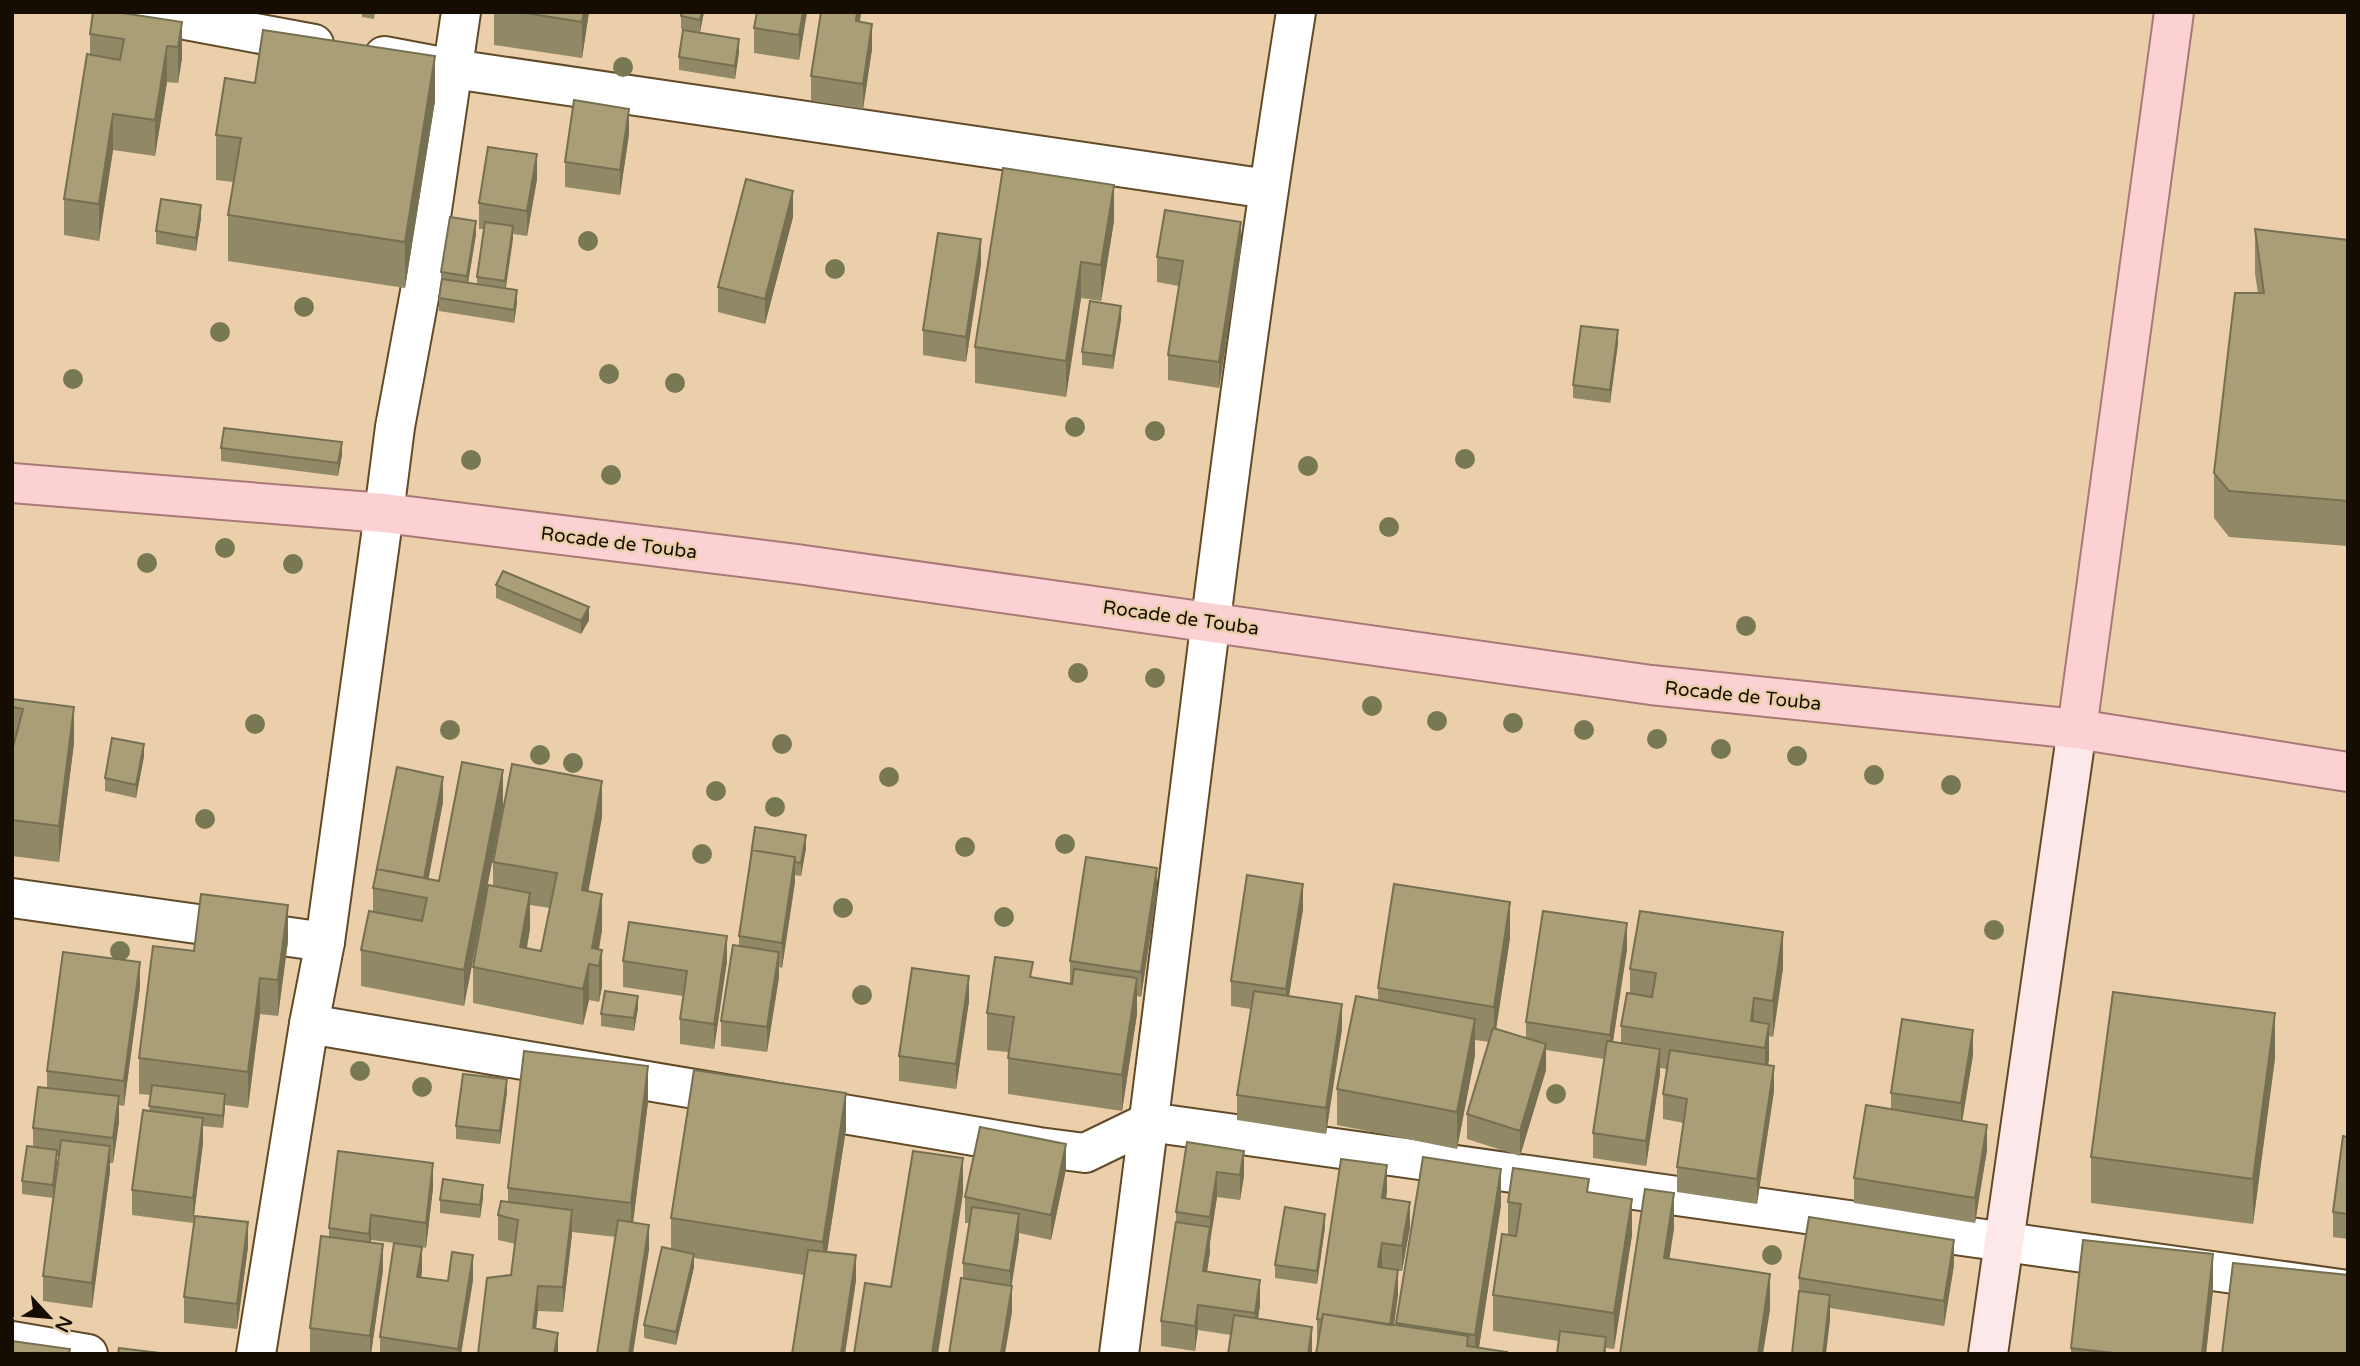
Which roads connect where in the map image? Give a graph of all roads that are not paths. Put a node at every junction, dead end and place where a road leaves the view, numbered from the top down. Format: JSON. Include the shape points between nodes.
{"nodes":[{"id":1,"x":143,"y":12,"type":"edge"},
{"id":2,"x":461,"y":12,"type":"edge"},
{"id":3,"x":1296,"y":12,"type":"edge"},
{"id":4,"x":2174,"y":12,"type":"edge"},
{"id":5,"x":453,"y":69,"type":"junction"},
{"id":6,"x":1268,"y":188,"type":"junction"},
{"id":7,"x":12,"y":483,"type":"edge"},
{"id":8,"x":384,"y":513,"type":"junction"},
{"id":9,"x":1210,"y":621,"type":"junction"},
{"id":10,"x":2077,"y":729,"type":"junction"},
{"id":11,"x":2348,"y":772,"type":"edge"},
{"id":12,"x":12,"y":898,"type":"edge"},
{"id":13,"x":325,"y":942,"type":"junction"},
{"id":14,"x":309,"y":1024,"type":"junction"},
{"id":15,"x":1149,"y":1122,"type":"junction"},
{"id":16,"x":2003,"y":1242,"type":"junction"},
{"id":17,"x":2348,"y":1290,"type":"edge"},
{"id":18,"x":12,"y":1341,"type":"edge"},
{"id":19,"x":88,"y":1354,"type":"edge"},
{"id":20,"x":256,"y":1354,"type":"edge"},
{"id":21,"x":1119,"y":1354,"type":"edge"},
{"id":22,"x":1988,"y":1354,"type":"edge"}],
"edges":[{"from":1,"to":5,"type":"street"},
{"from":2,"to":5,"type":"street"},
{"from":3,"to":6,"type":"street"},
{"from":4,"to":10,"type":"main road"},
{"from":5,"to":6,"type":"street"},
{"from":5,"to":8,"type":"street"},
{"from":6,"to":9,"type":"street"},
{"from":7,"to":8,"type":"main road","name":"Rocade de Touba"},
{"from":8,"to":9,"type":"main road","name":"Rocade de Touba"},
{"from":8,"to":13,"type":"street"},
{"from":9,"to":10,"type":"main road","name":"Rocade de Touba","via":[[1650,685]]},
{"from":9,"to":15,"type":"street"},
{"from":10,"to":11,"type":"main road","name":"Rocade de Touba"},
{"from":10,"to":16,"type":"main road"},
{"from":12,"to":13,"type":"street"},
{"from":13,"to":14,"type":"street"},
{"from":14,"to":15,"type":"street","via":[[1085,1153]]},
{"from":14,"to":20,"type":"street"},
{"from":15,"to":16,"type":"street"},
{"from":15,"to":21,"type":"street"},
{"from":16,"to":17,"type":"street"},
{"from":16,"to":22,"type":"main road"},
{"from":18,"to":19,"type":"street"}]}
